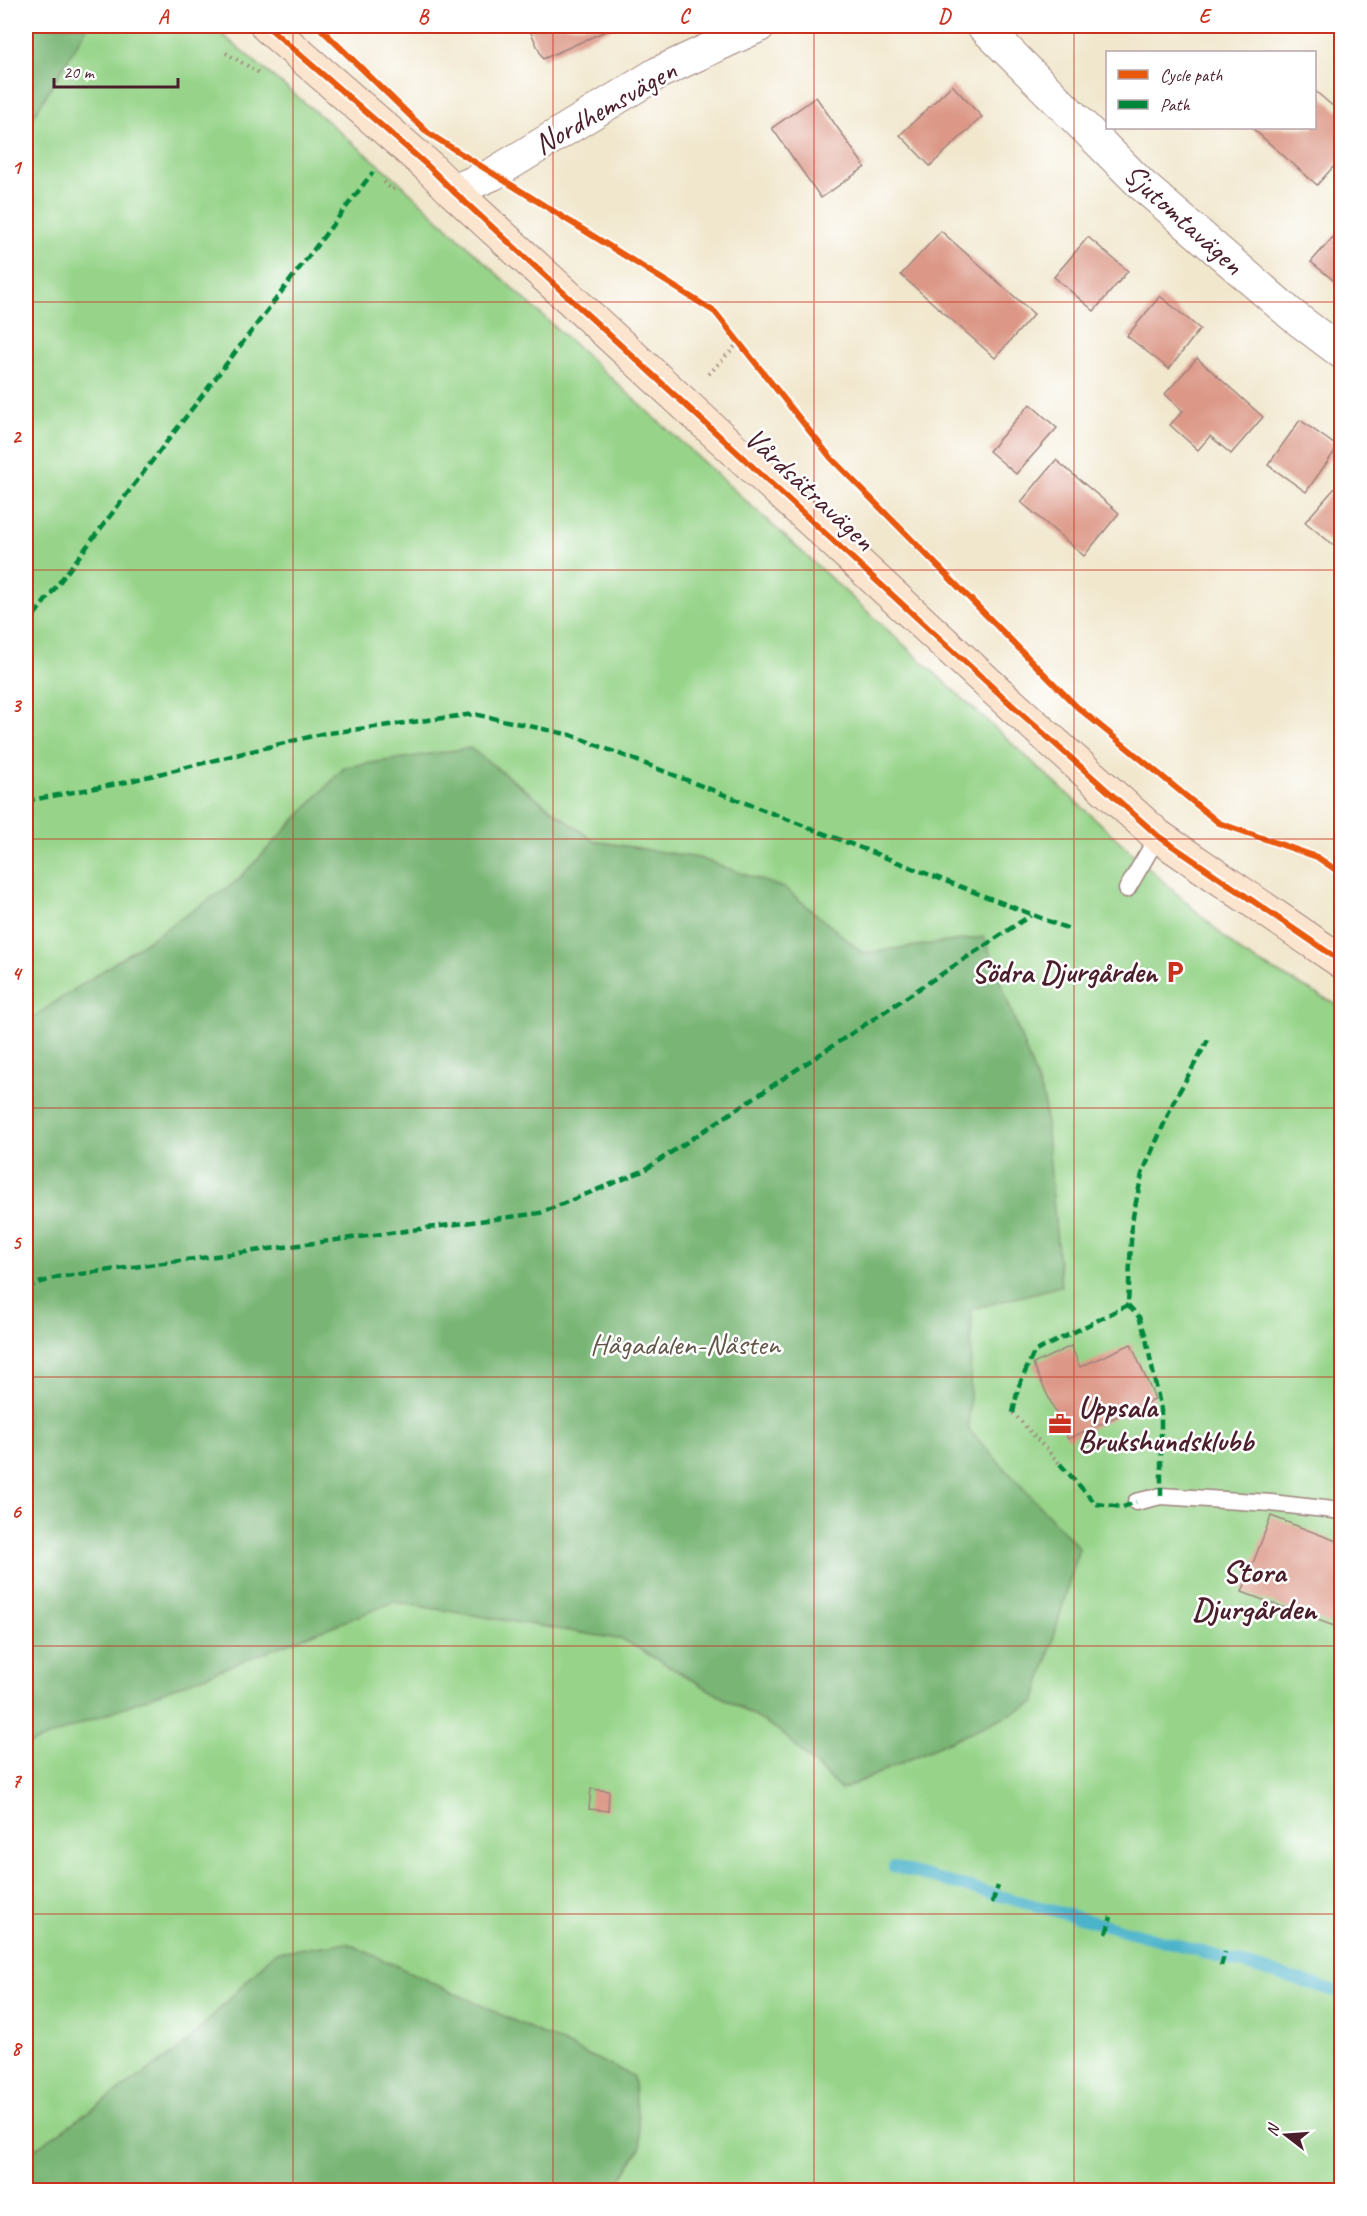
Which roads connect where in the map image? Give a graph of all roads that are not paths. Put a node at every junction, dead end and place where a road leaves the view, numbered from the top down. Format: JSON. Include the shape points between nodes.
{"nodes":[{"id":1,"x":267,"y":26,"type":"edge"},
{"id":2,"x":759,"y":26,"type":"edge"},
{"id":3,"x":983,"y":26,"type":"edge"},
{"id":4,"x":453,"y":191,"type":"junction"},
{"id":5,"x":1341,"y":353,"type":"edge"},
{"id":6,"x":1158,"y":836,"type":"junction"},
{"id":7,"x":1127,"y":890,"type":"dead end"},
{"id":8,"x":1341,"y":962,"type":"edge"},
{"id":9,"x":1136,"y":1502,"type":"dead end"},
{"id":10,"x":1341,"y":1511,"type":"edge"}],
"edges":[{"from":1,"to":4,"type":"street","name":"Vårdsätravägen"},
{"from":2,"to":4,"type":"street","name":"Nordhemsvägen","via":[[658,72],[493,174]]},
{"from":3,"to":5,"type":"street","name":"Sjutomtavägen","via":[[1141,184]]},
{"from":4,"to":6,"type":"street","name":"Vårdsätravägen"},
{"from":6,"to":7,"type":"lane"},
{"from":6,"to":8,"type":"street","name":"Vårdsätravägen"},
{"from":9,"to":10,"type":"lane","via":[[1161,1496]]}]}
